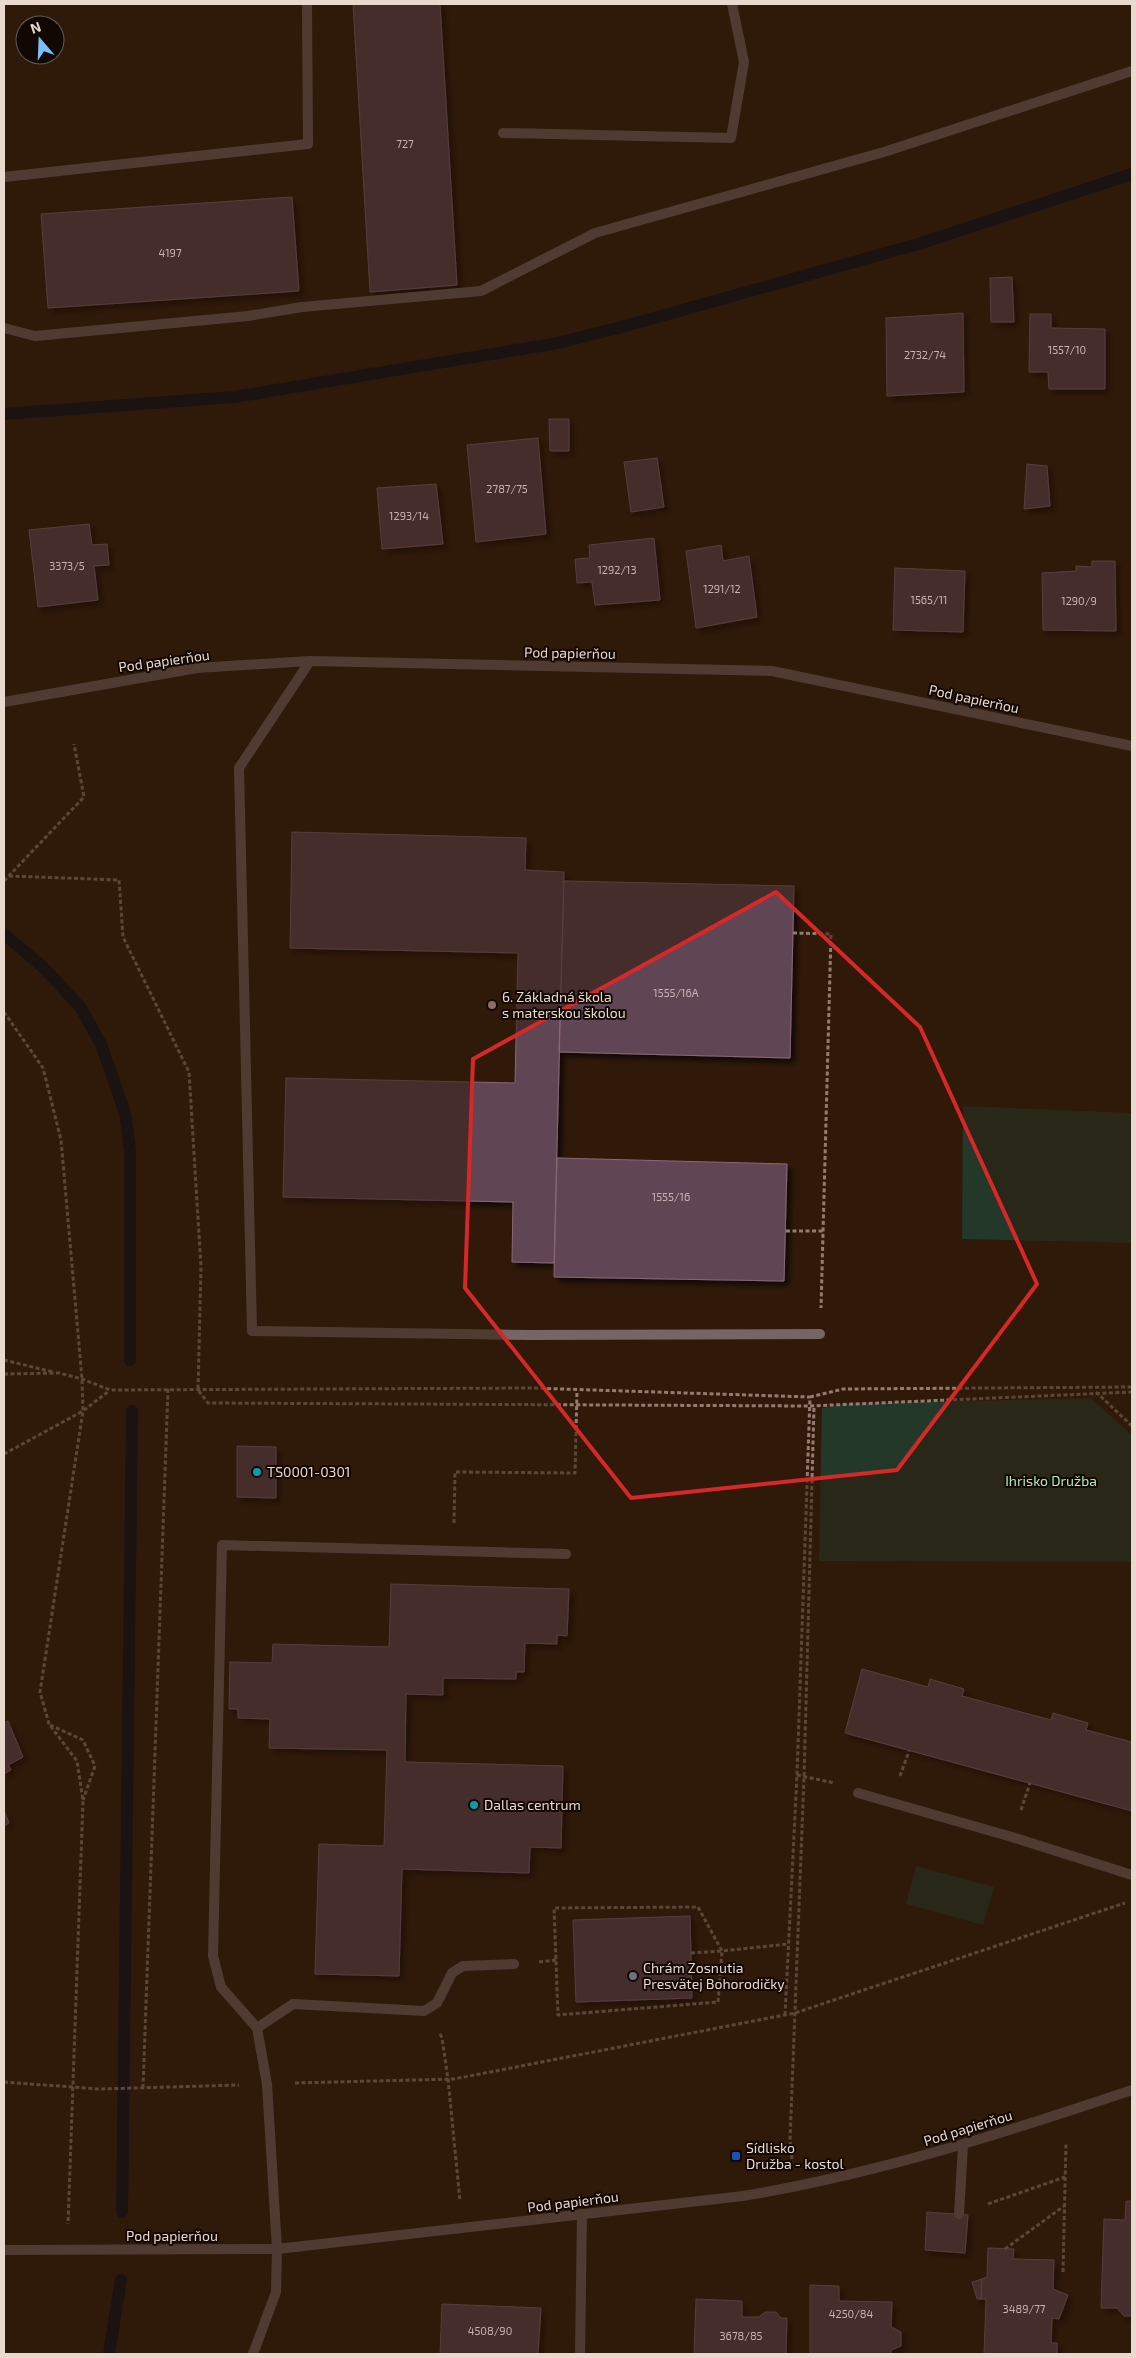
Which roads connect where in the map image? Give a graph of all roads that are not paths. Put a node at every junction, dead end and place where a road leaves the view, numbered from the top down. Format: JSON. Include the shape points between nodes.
{"nodes":[{"id":1,"x":307,"y":4,"type":"edge"},
{"id":2,"x":732,"y":4,"type":"edge"},
{"id":3,"x":1132,"y":71,"type":"edge"},
{"id":4,"x":503,"y":133,"type":"dead end"},
{"id":5,"x":4,"y":178,"type":"edge"},
{"id":6,"x":4,"y":328,"type":"edge"},
{"id":7,"x":310,"y":661,"type":"junction"},
{"id":8,"x":4,"y":702,"type":"edge"},
{"id":9,"x":1132,"y":746,"type":"edge"},
{"id":10,"x":820,"y":1334,"type":"road end"},
{"id":11,"x":566,"y":1554,"type":"dead end"},
{"id":12,"x":858,"y":1793,"type":"road end"},
{"id":13,"x":1132,"y":1875,"type":"edge"},
{"id":14,"x":514,"y":1964,"type":"dead end"},
{"id":15,"x":257,"y":2028,"type":"junction"},
{"id":16,"x":1132,"y":2090,"type":"edge"},
{"id":17,"x":963,"y":2144,"type":"junction"},
{"id":18,"x":582,"y":2214,"type":"junction"},
{"id":19,"x":959,"y":2214,"type":"road end"},
{"id":20,"x":278,"y":2249,"type":"junction"},
{"id":21,"x":4,"y":2250,"type":"edge"},
{"id":22,"x":253,"y":2354,"type":"edge"},
{"id":23,"x":580,"y":2354,"type":"edge"}],
"edges":[{"from":1,"to":5,"type":"street","via":[[308,144]]},
{"from":2,"to":4,"type":"street","via":[[744,62],[732,138]]},
{"from":3,"to":6,"type":"street","via":[[884,152],[595,233],[481,291],[35,336]]},
{"from":7,"to":8,"type":"street","name":"Pod papierňou","via":[[198,668]]},
{"from":7,"to":9,"type":"street","name":"Pod papierňou","via":[[772,672]]},
{"from":7,"to":10,"type":"street","via":[[240,768],[252,1331],[529,1335]]},
{"from":11,"to":15,"type":"street","via":[[222,1545],[213,1956],[221,1987]]},
{"from":12,"to":13,"type":"street"},
{"from":14,"to":15,"type":"street","via":[[463,1966],[452,1973],[437,2003],[424,2011],[293,2004]]},
{"from":15,"to":20,"type":"street","via":[[267,2084]]},
{"from":16,"to":17,"type":"street","name":"Pod papierňou"},
{"from":17,"to":18,"type":"street","name":"Pod papierňou","via":[[927,2156],[796,2187]]},
{"from":17,"to":19,"type":"street"},
{"from":18,"to":20,"type":"street","name":"Pod papierňou"},
{"from":18,"to":23,"type":"street"},
{"from":20,"to":21,"type":"street","name":"Pod papierňou"},
{"from":20,"to":22,"type":"street","via":[[276,2292]]}]}
